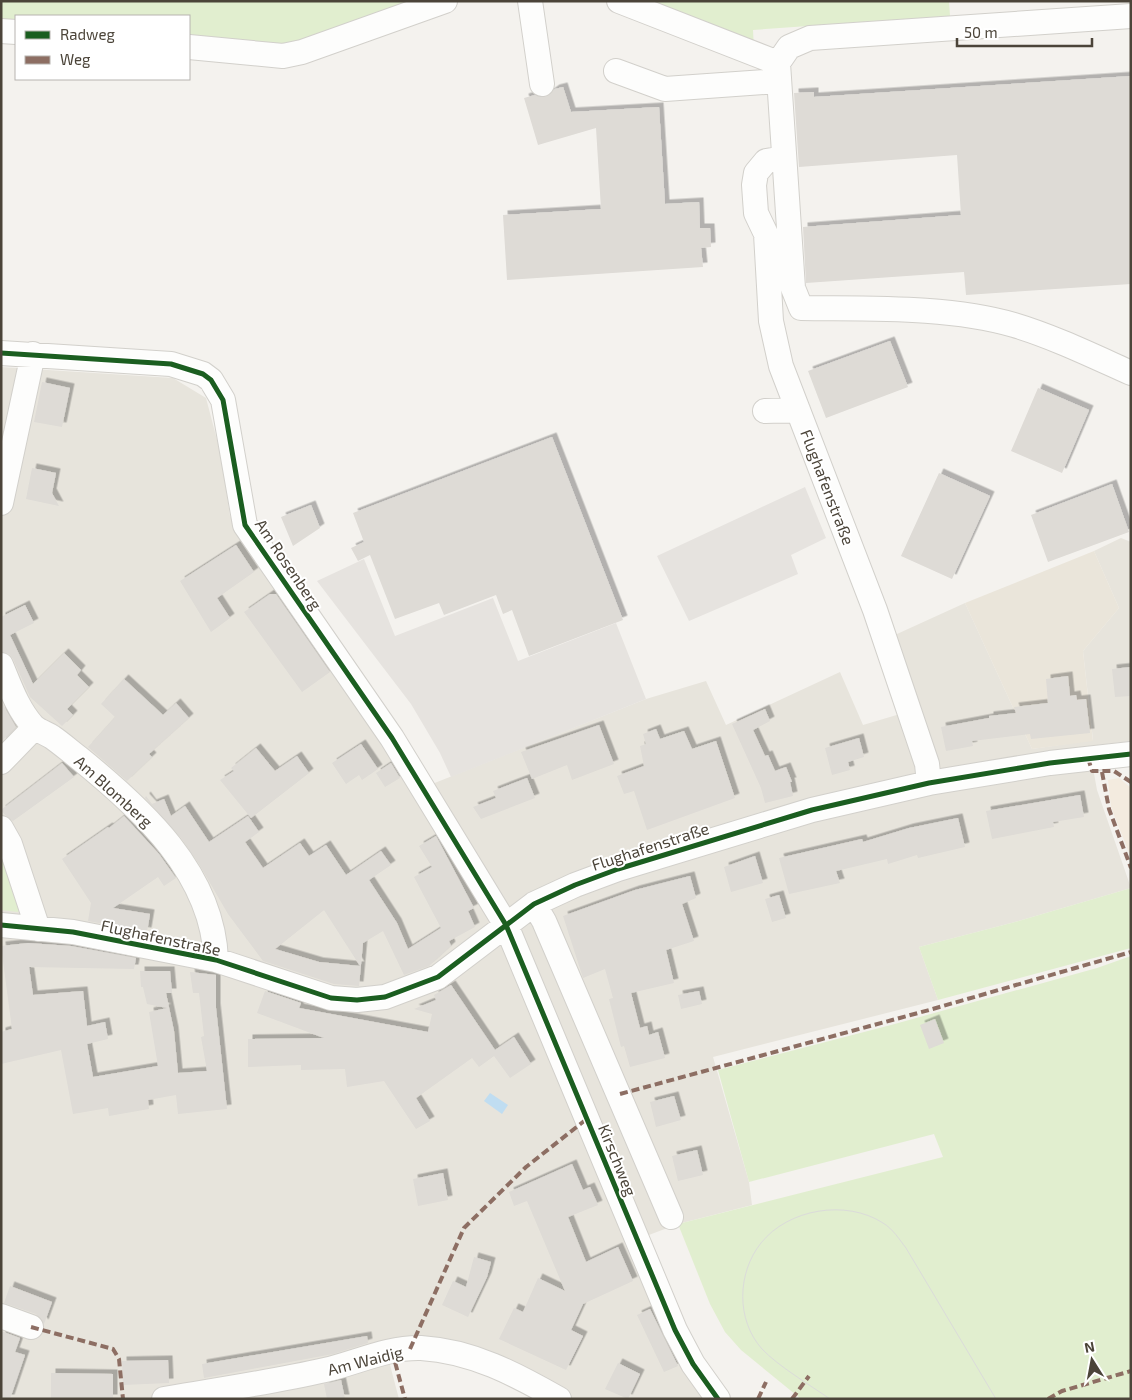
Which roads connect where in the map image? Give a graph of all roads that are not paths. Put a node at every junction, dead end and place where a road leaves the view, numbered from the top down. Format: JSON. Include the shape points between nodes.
{"nodes":[{"id":1,"x":445,"y":1,"type":"edge"},
{"id":2,"x":530,"y":1,"type":"edge"},
{"id":3,"x":619,"y":1,"type":"edge"},
{"id":4,"x":1131,"y":16,"type":"edge"},
{"id":5,"x":1,"y":31,"type":"edge"},
{"id":6,"x":15,"y":32,"type":"edge"},
{"id":7,"x":190,"y":48,"type":"edge"},
{"id":8,"x":616,"y":71,"type":"dead end"},
{"id":9,"x":778,"y":72,"type":"junction"},
{"id":10,"x":542,"y":84,"type":"dead end"},
{"id":11,"x":784,"y":158,"type":"junction"},
{"id":12,"x":1,"y":353,"type":"edge"},
{"id":13,"x":33,"y":354,"type":"junction"},
{"id":14,"x":1131,"y":373,"type":"edge"},
{"id":15,"x":798,"y":410,"type":"junction"},
{"id":16,"x":765,"y":411,"type":"dead end"},
{"id":17,"x":1,"y":503,"type":"edge"},
{"id":18,"x":1,"y":665,"type":"edge"},
{"id":19,"x":34,"y":728,"type":"junction"},
{"id":20,"x":1131,"y":754,"type":"edge"},
{"id":21,"x":1,"y":762,"type":"edge"},
{"id":22,"x":930,"y":783,"type":"junction"},
{"id":23,"x":1,"y":828,"type":"edge"},
{"id":24,"x":534,"y":904,"type":"junction"},
{"id":25,"x":506,"y":924,"type":"junction"},
{"id":26,"x":1,"y":925,"type":"edge"},
{"id":27,"x":38,"y":928,"type":"junction"},
{"id":28,"x":216,"y":960,"type":"junction"},
{"id":29,"x":671,"y":1217,"type":"dead end"},
{"id":30,"x":1,"y":1316,"type":"edge"},
{"id":31,"x":31,"y":1327,"type":"dead end"},
{"id":32,"x":164,"y":1399,"type":"edge"},
{"id":33,"x":558,"y":1399,"type":"edge"},
{"id":34,"x":718,"y":1399,"type":"edge"}],
"edges":[{"from":1,"to":7,"type":"street","via":[[302,52],[282,56]]},
{"from":2,"to":10,"type":"street"},
{"from":3,"to":9,"type":"street"},
{"from":4,"to":9,"type":"street","via":[[810,38],[789,47]]},
{"from":5,"to":6,"type":"street"},
{"from":8,"to":9,"type":"street","via":[[665,89]]},
{"from":9,"to":11,"type":"street"},
{"from":11,"to":14,"type":"street","via":[[793,288],[801,308],[888,309],[974,316],[1014,325]]},
{"from":11,"to":15,"type":"street","name":"Flughafenstraße","via":[[766,160],[756,173],[754,185],[756,213],[766,234],[771,321],[781,366]]},
{"from":12,"to":13,"type":"street","name":"Am Rosenberg"},
{"from":13,"to":17,"type":"street"},
{"from":13,"to":25,"type":"street","name":"Am Rosenberg","via":[[171,364],[207,377],[223,400],[245,525],[270,543]]},
{"from":15,"to":16,"type":"street"},
{"from":15,"to":22,"type":"street","name":"Flughafenstraße","via":[[875,610]]},
{"from":18,"to":19,"type":"street","name":"Am Blomberg","via":[[19,708]]},
{"from":19,"to":21,"type":"street"},
{"from":19,"to":28,"type":"street","name":"Am Blomberg","via":[[51,736],[103,777],[163,836],[200,893],[215,938]]},
{"from":20,"to":22,"type":"street","name":"Flughafenstraße","via":[[1050,763]]},
{"from":22,"to":24,"type":"street","name":"Flughafenstraße","via":[[812,810],[699,843],[618,869]]},
{"from":23,"to":27,"type":"street","via":[[10,844]]},
{"from":24,"to":25,"type":"street","name":"Flughafenstraße"},
{"from":24,"to":29,"type":"street","name":"Kirschweg","via":[[620,1094]]},
{"from":25,"to":28,"type":"street","name":"Flughafenstraße","via":[[438,977],[386,997],[331,998]]},
{"from":25,"to":34,"type":"street","name":"Kirschweg","via":[[675,1330],[693,1364]]},
{"from":26,"to":27,"type":"street","name":"Flughafenstraße"},
{"from":27,"to":28,"type":"street","name":"Flughafenstraße"},
{"from":30,"to":31,"type":"street"},
{"from":32,"to":33,"type":"street","name":"Am Waidig","via":[[326,1370],[392,1351],[418,1348],[475,1358],[495,1365]]}]}
